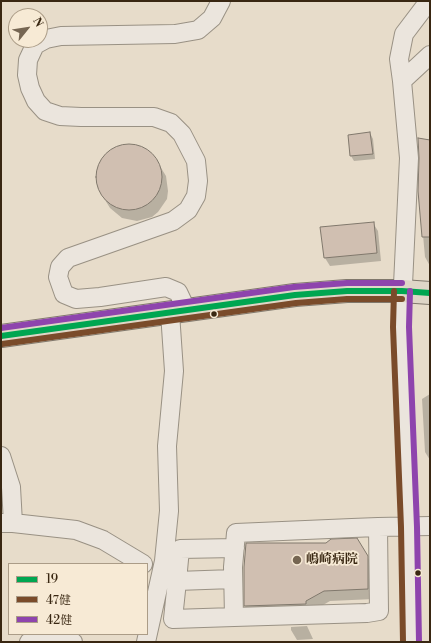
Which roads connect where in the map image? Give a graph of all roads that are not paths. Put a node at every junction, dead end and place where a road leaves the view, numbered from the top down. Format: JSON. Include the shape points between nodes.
{"nodes":[{"id":1,"x":221,"y":1,"type":"edge"},
{"id":2,"x":429,"y":1,"type":"edge"},
{"id":3,"x":430,"y":55,"type":"edge"},
{"id":4,"x":402,"y":81,"type":"junction"},
{"id":5,"x":402,"y":291,"type":"junction"},
{"id":6,"x":430,"y":293,"type":"edge"},
{"id":7,"x":178,"y":312,"type":"junction"},
{"id":8,"x":1,"y":336,"type":"edge"},
{"id":9,"x":1,"y":456,"type":"edge"},
{"id":10,"x":7,"y":523,"type":"edge"},
{"id":11,"x":430,"y":526,"type":"edge"},
{"id":12,"x":378,"y":527,"type":"junction"},
{"id":13,"x":409,"y":527,"type":"junction"},
{"id":14,"x":235,"y":548,"type":"junction"},
{"id":15,"x":142,"y":563,"type":"edge"},
{"id":16,"x":162,"y":574,"type":"edge"},
{"id":17,"x":233,"y":579,"type":"junction"},
{"id":18,"x":234,"y":617,"type":"junction"},
{"id":19,"x":148,"y":634,"type":"edge"},
{"id":20,"x":29,"y":642,"type":"edge"},
{"id":21,"x":73,"y":642,"type":"edge"},
{"id":22,"x":411,"y":642,"type":"edge"}],
"edges":[{"from":1,"to":7,"type":"street","via":[[212,18],[198,30],[175,34],[61,36],[46,39],[35,45],[28,60],[27,75],[30,88],[36,101],[45,111],[60,116],[81,118],[154,117],[170,123],[182,134],[196,161],[198,181],[196,196],[188,210],[173,221],[68,258],[60,267],[58,277],[64,294],[76,299],[166,287],[178,292]]},
{"from":2,"to":4,"type":"street","via":[[404,34],[399,59]]},
{"from":3,"to":4,"type":"street"},
{"from":4,"to":5,"type":"street","via":[[409,158]]},
{"from":5,"to":6,"type":"highway"},
{"from":5,"to":7,"type":"highway","via":[[347,291],[295,295]]},
{"from":5,"to":13,"type":"street","via":[[401,327]]},
{"from":7,"to":8,"type":"highway"},
{"from":7,"to":16,"type":"street","via":[[167,446],[169,511]]},
{"from":9,"to":10,"type":"street","via":[[11,487]]},
{"from":10,"to":15,"type":"street","via":[[76,530],[104,540]]},
{"from":11,"to":13,"type":"street"},
{"from":12,"to":13,"type":"street"},
{"from":12,"to":14,"type":"street","via":[[236,534]]},
{"from":12,"to":18,"type":"street","via":[[379,611]]},
{"from":13,"to":22,"type":"street"},
{"from":14,"to":16,"type":"street","via":[[180,549]]},
{"from":14,"to":17,"type":"street"},
{"from":16,"to":17,"type":"street"},
{"from":16,"to":18,"type":"street","via":[[173,619]]},
{"from":16,"to":19,"type":"street"},
{"from":17,"to":18,"type":"street"},
{"from":20,"to":21,"type":"street","via":[[57,638]]}]}
